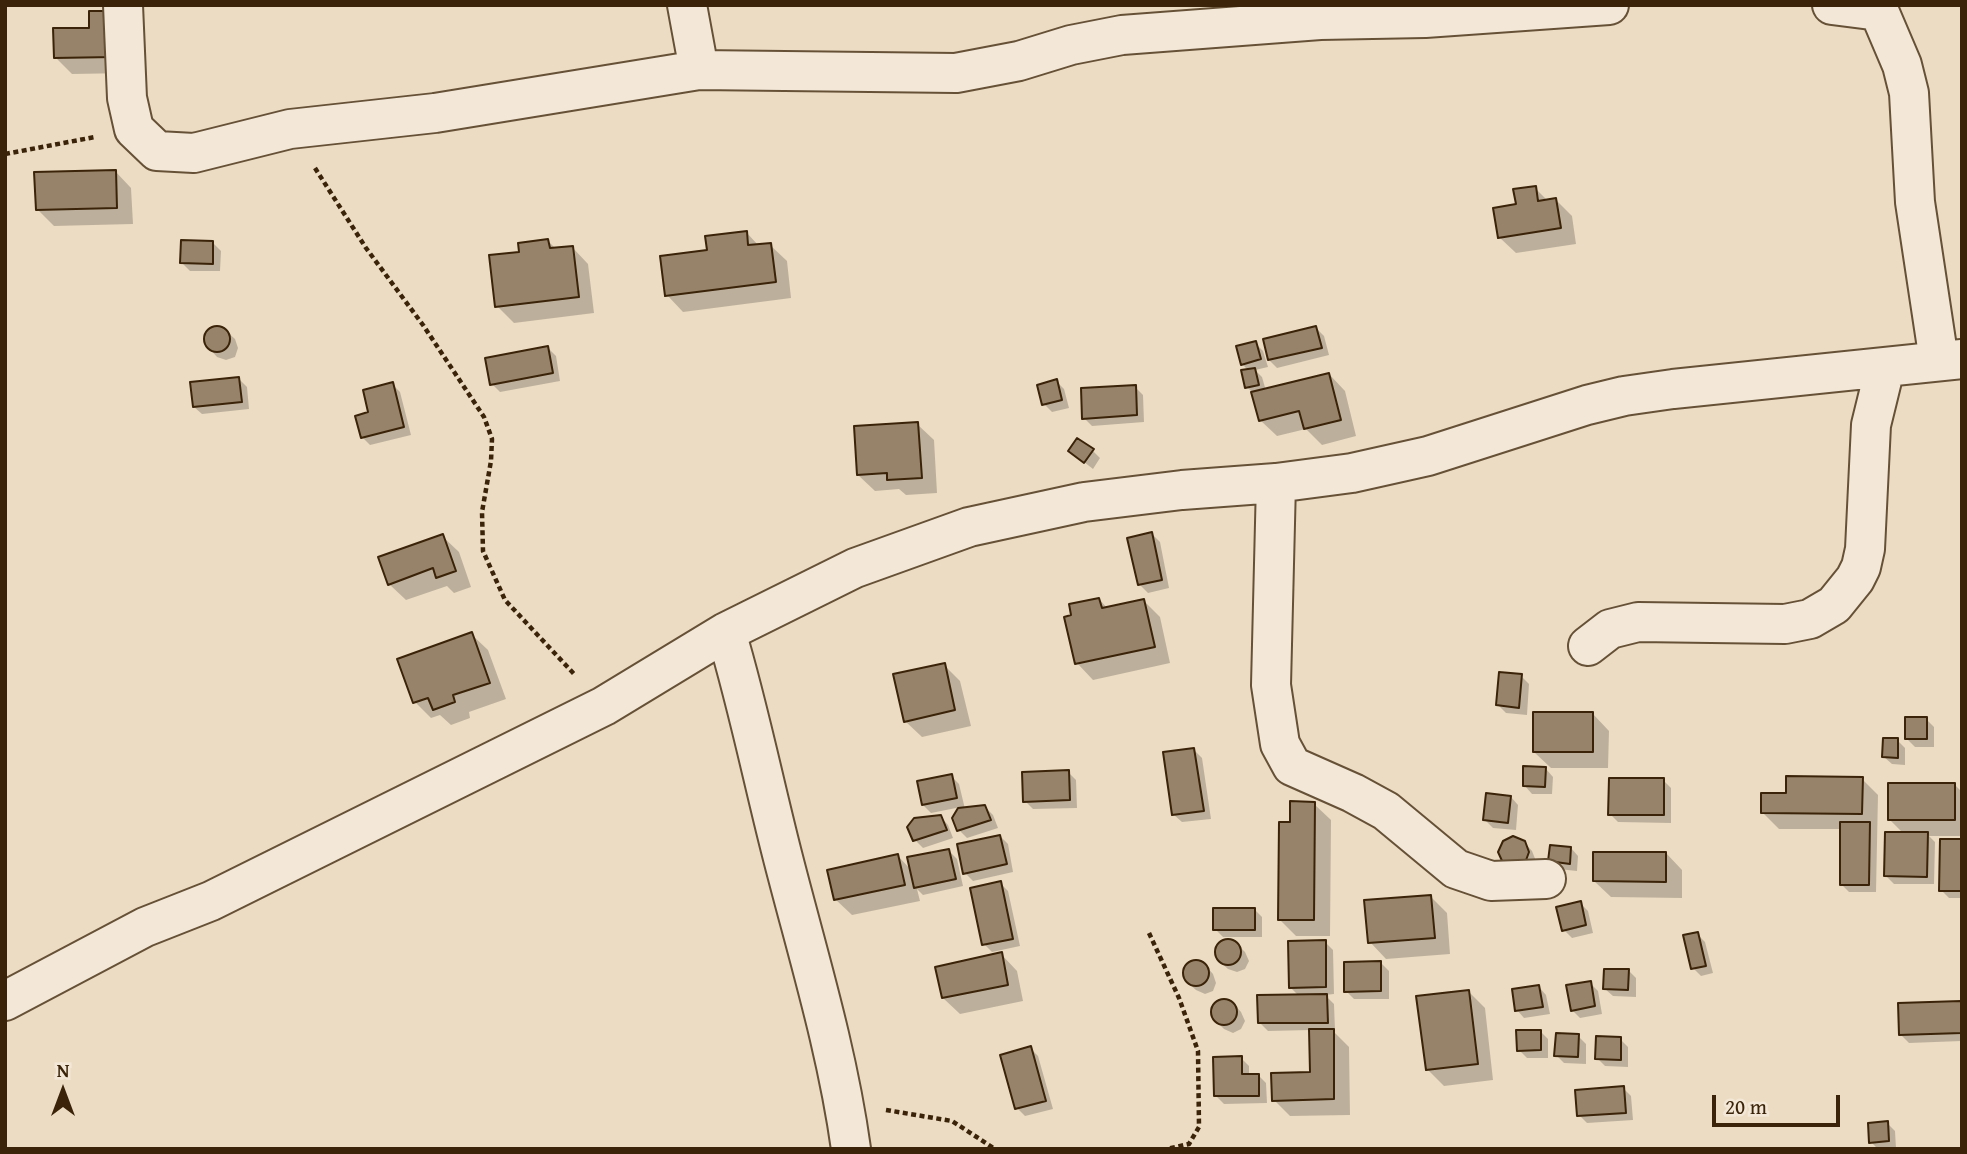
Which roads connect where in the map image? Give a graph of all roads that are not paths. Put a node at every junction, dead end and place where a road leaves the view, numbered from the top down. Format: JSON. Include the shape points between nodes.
{"nodes":[{"id":1,"x":123,"y":5,"type":"edge"},
{"id":2,"x":687,"y":5,"type":"edge"},
{"id":3,"x":1609,"y":5,"type":"edge"},
{"id":4,"x":1832,"y":5,"type":"edge"},
{"id":5,"x":1879,"y":8,"type":"edge"},
{"id":6,"x":699,"y":69,"type":"junction"},
{"id":7,"x":1950,"y":360,"type":"edge"},
{"id":8,"x":1885,"y":368,"type":"junction"},
{"id":9,"x":1276,"y":482,"type":"junction"},
{"id":10,"x":726,"y":632,"type":"junction"},
{"id":11,"x":1588,"y":646,"type":"dead end"},
{"id":12,"x":1546,"y":878,"type":"dead end"},
{"id":13,"x":5,"y":1001,"type":"edge"},
{"id":14,"x":851,"y":1149,"type":"edge"}],
"edges":[{"from":1,"to":6,"type":"street","via":[[127,98],[134,129],[157,151],[194,153],[290,129],[435,113]]},
{"from":2,"to":6,"type":"street"},
{"from":3,"to":6,"type":"street","via":[[1122,36],[956,73]]},
{"from":4,"to":5,"type":"street"},
{"from":5,"to":7,"type":"street","via":[[1909,93],[1915,202]]},
{"from":7,"to":8,"type":"street"},
{"from":8,"to":9,"type":"street","via":[[1624,396],[1428,456],[1352,473]]},
{"from":8,"to":11,"type":"street","via":[[1871,425],[1865,549],[1855,579],[1834,605],[1810,619],[1786,624],[1638,622],[1610,629]]},
{"from":9,"to":10,"type":"street","via":[[1084,502],[969,527],[855,568]]},
{"from":9,"to":12,"type":"street","via":[[1271,685],[1280,744],[1292,766],[1386,811],[1456,869],[1491,881]]},
{"from":10,"to":13,"type":"street","via":[[604,706],[211,901],[145,927]]},
{"from":10,"to":14,"type":"street","via":[[829,1026]]}]}
